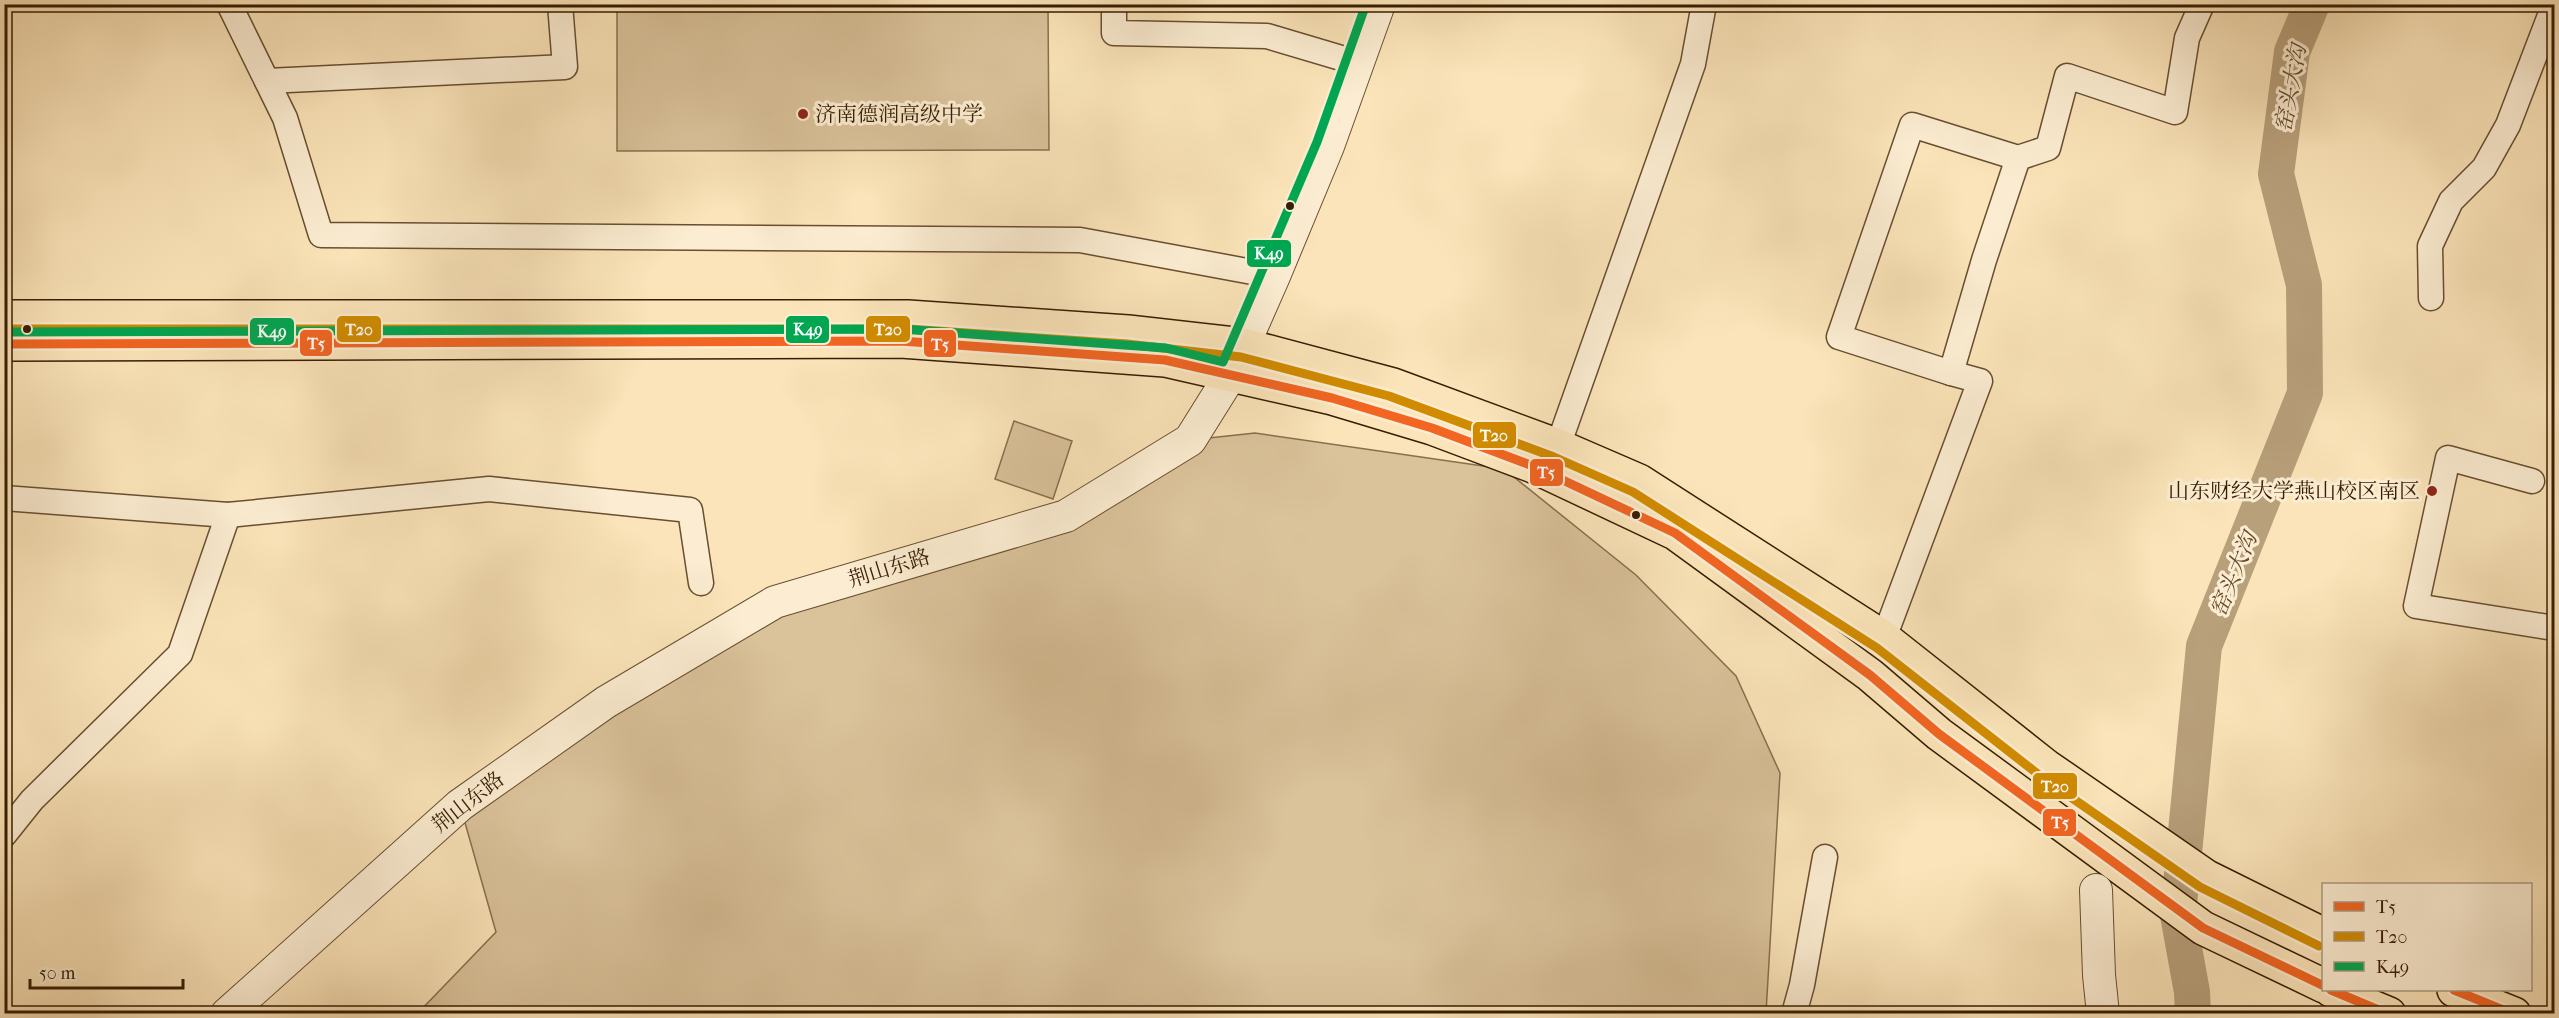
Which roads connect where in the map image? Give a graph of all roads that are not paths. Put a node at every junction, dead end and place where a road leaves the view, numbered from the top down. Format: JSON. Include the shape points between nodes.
{"nodes":[{"id":1,"x":229,"y":4,"type":"edge"},
{"id":2,"x":560,"y":4,"type":"edge"},
{"id":3,"x":1114,"y":4,"type":"edge"},
{"id":4,"x":1379,"y":4,"type":"edge"},
{"id":5,"x":1704,"y":4,"type":"edge"},
{"id":6,"x":2202,"y":4,"type":"edge"},
{"id":7,"x":2553,"y":14,"type":"edge"},
{"id":8,"x":1358,"y":63,"type":"junction"},
{"id":9,"x":267,"y":81,"type":"junction"},
{"id":10,"x":2018,"y":158,"type":"junction"},
{"id":11,"x":1274,"y":276,"type":"junction"},
{"id":12,"x":2432,"y":298,"type":"dead end"},
{"id":13,"x":4,"y":317,"type":"edge"},
{"id":14,"x":4,"y":344,"type":"edge"},
{"id":15,"x":1243,"y":345,"type":"junction"},
{"id":16,"x":1951,"y":373,"type":"junction"},
{"id":17,"x":1230,"y":376,"type":"junction"},
{"id":18,"x":1558,"y":447,"type":"junction"},
{"id":19,"x":2532,"y":481,"type":"dead end"},
{"id":20,"x":4,"y":498,"type":"edge"},
{"id":21,"x":228,"y":515,"type":"junction"},
{"id":22,"x":701,"y":583,"type":"dead end"},
{"id":23,"x":2554,"y":628,"type":"edge"},
{"id":24,"x":1884,"y":638,"type":"junction"},
{"id":25,"x":4,"y":835,"type":"edge"},
{"id":26,"x":1825,"y":857,"type":"dead end"},
{"id":27,"x":2096,"y":890,"type":"dead end"},
{"id":28,"x":2322,"y":934,"type":"edge"},
{"id":29,"x":2322,"y":985,"type":"edge"},
{"id":30,"x":2333,"y":991,"type":"edge"},
{"id":31,"x":2456,"y":991,"type":"edge"},
{"id":32,"x":227,"y":1014,"type":"edge"},
{"id":33,"x":1794,"y":1014,"type":"edge"},
{"id":34,"x":2103,"y":1014,"type":"edge"},
{"id":35,"x":2389,"y":1014,"type":"edge"},
{"id":36,"x":2514,"y":1014,"type":"edge"}],
"edges":[{"from":1,"to":9,"type":"street"},
{"from":2,"to":9,"type":"street","via":[[565,66]]},
{"from":3,"to":8,"type":"street","via":[[1114,33],[1267,36]]},
{"from":4,"to":8,"type":"street","name":"荆山东路"},
{"from":5,"to":18,"type":"street","via":[[1693,64]]},
{"from":6,"to":10,"type":"street","via":[[2187,38],[2175,112],[2067,76],[2048,148]]},
{"from":7,"to":12,"type":"street","via":[[2508,125],[2484,168],[2451,201],[2430,246]]},
{"from":8,"to":11,"type":"street","name":"荆山东路"},
{"from":9,"to":11,"type":"street","via":[[285,118],[321,235],[1080,240]]},
{"from":10,"to":16,"type":"street"},
{"from":10,"to":16,"type":"street","via":[[1912,125],[1839,337]]},
{"from":11,"to":15,"type":"street","name":"荆山东路"},
{"from":13,"to":15,"type":"main road","via":[[908,317],[1128,332]]},
{"from":14,"to":17,"type":"main road","via":[[901,341],[1165,360]]},
{"from":15,"to":17,"type":"street","name":"荆山东路"},
{"from":15,"to":18,"type":"main road","via":[[1403,388]]},
{"from":16,"to":24,"type":"street","via":[[1980,381]]},
{"from":17,"to":29,"type":"main road","via":[[1332,398],[1432,428],[1533,466],[1675,533],[1870,675],[1939,734],[2203,928]]},
{"from":17,"to":32,"type":"street","name":"荆山东路","via":[[1190,440],[1066,516],[775,602],[606,702],[460,805]]},
{"from":18,"to":24,"type":"main road","via":[[1639,482]]},
{"from":19,"to":23,"type":"street","via":[[2448,458],[2416,606]]},
{"from":20,"to":21,"type":"street"},
{"from":21,"to":22,"type":"street","via":[[489,489],[690,510]]},
{"from":21,"to":25,"type":"street","via":[[180,654],[32,800]]},
{"from":24,"to":28,"type":"main road","via":[[2046,766],[2207,877]]},
{"from":26,"to":33,"type":"street"},
{"from":27,"to":34,"type":"street"},
{"from":30,"to":35,"type":"main road"},
{"from":31,"to":36,"type":"main road"}]}
